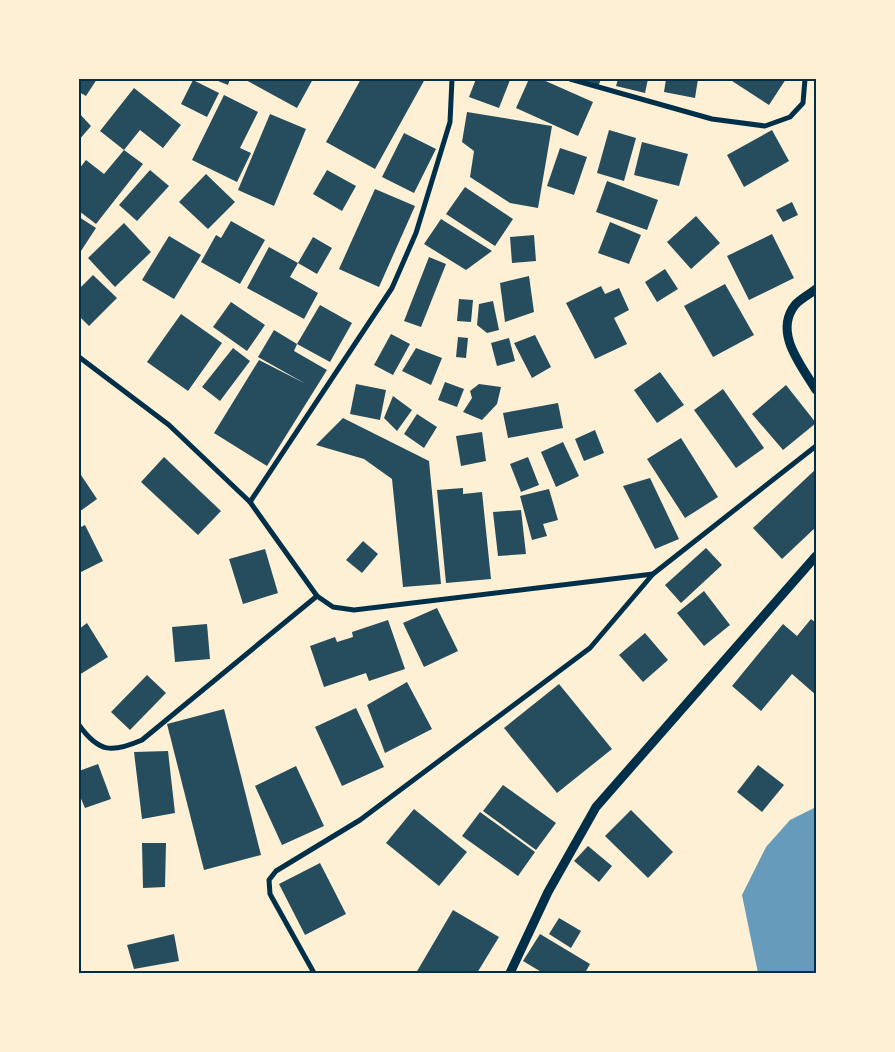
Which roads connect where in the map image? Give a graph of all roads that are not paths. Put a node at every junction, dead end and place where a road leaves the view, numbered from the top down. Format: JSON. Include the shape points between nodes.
{"nodes":[{"id":1,"x":452,"y":79,"type":"edge"},
{"id":2,"x":570,"y":79,"type":"edge"},
{"id":3,"x":804,"y":79,"type":"edge"},
{"id":4,"x":816,"y":288,"type":"edge"},
{"id":5,"x":79,"y":357,"type":"edge"},
{"id":6,"x":816,"y":390,"type":"edge"},
{"id":7,"x":816,"y":446,"type":"edge"},
{"id":8,"x":250,"y":502,"type":"junction"},
{"id":9,"x":816,"y":556,"type":"edge"},
{"id":10,"x":653,"y":574,"type":"junction"},
{"id":11,"x":317,"y":596,"type":"junction"},
{"id":12,"x":79,"y":725,"type":"edge"},
{"id":13,"x":314,"y":973,"type":"edge"},
{"id":14,"x":510,"y":973,"type":"edge"}],
"edges":[{"from":1,"to":8,"type":"street","via":[[450,122],[416,233],[392,288]]},
{"from":2,"to":3,"type":"street","via":[[712,118],[765,126],[790,117],[803,103]]},
{"from":4,"to":6,"type":"street","via":[[796,304],[787,318],[786,331],[790,345]]},
{"from":5,"to":8,"type":"street","via":[[170,426]]},
{"from":7,"to":10,"type":"street"},
{"from":8,"to":11,"type":"street"},
{"from":9,"to":14,"type":"street","via":[[596,807],[548,892]]},
{"from":10,"to":11,"type":"street","via":[[354,610],[333,607]]},
{"from":10,"to":13,"type":"street","via":[[590,648],[360,820],[276,871],[269,880],[270,894]]},
{"from":11,"to":12,"type":"street","via":[[142,740],[121,749],[105,748],[90,741]]}]}
